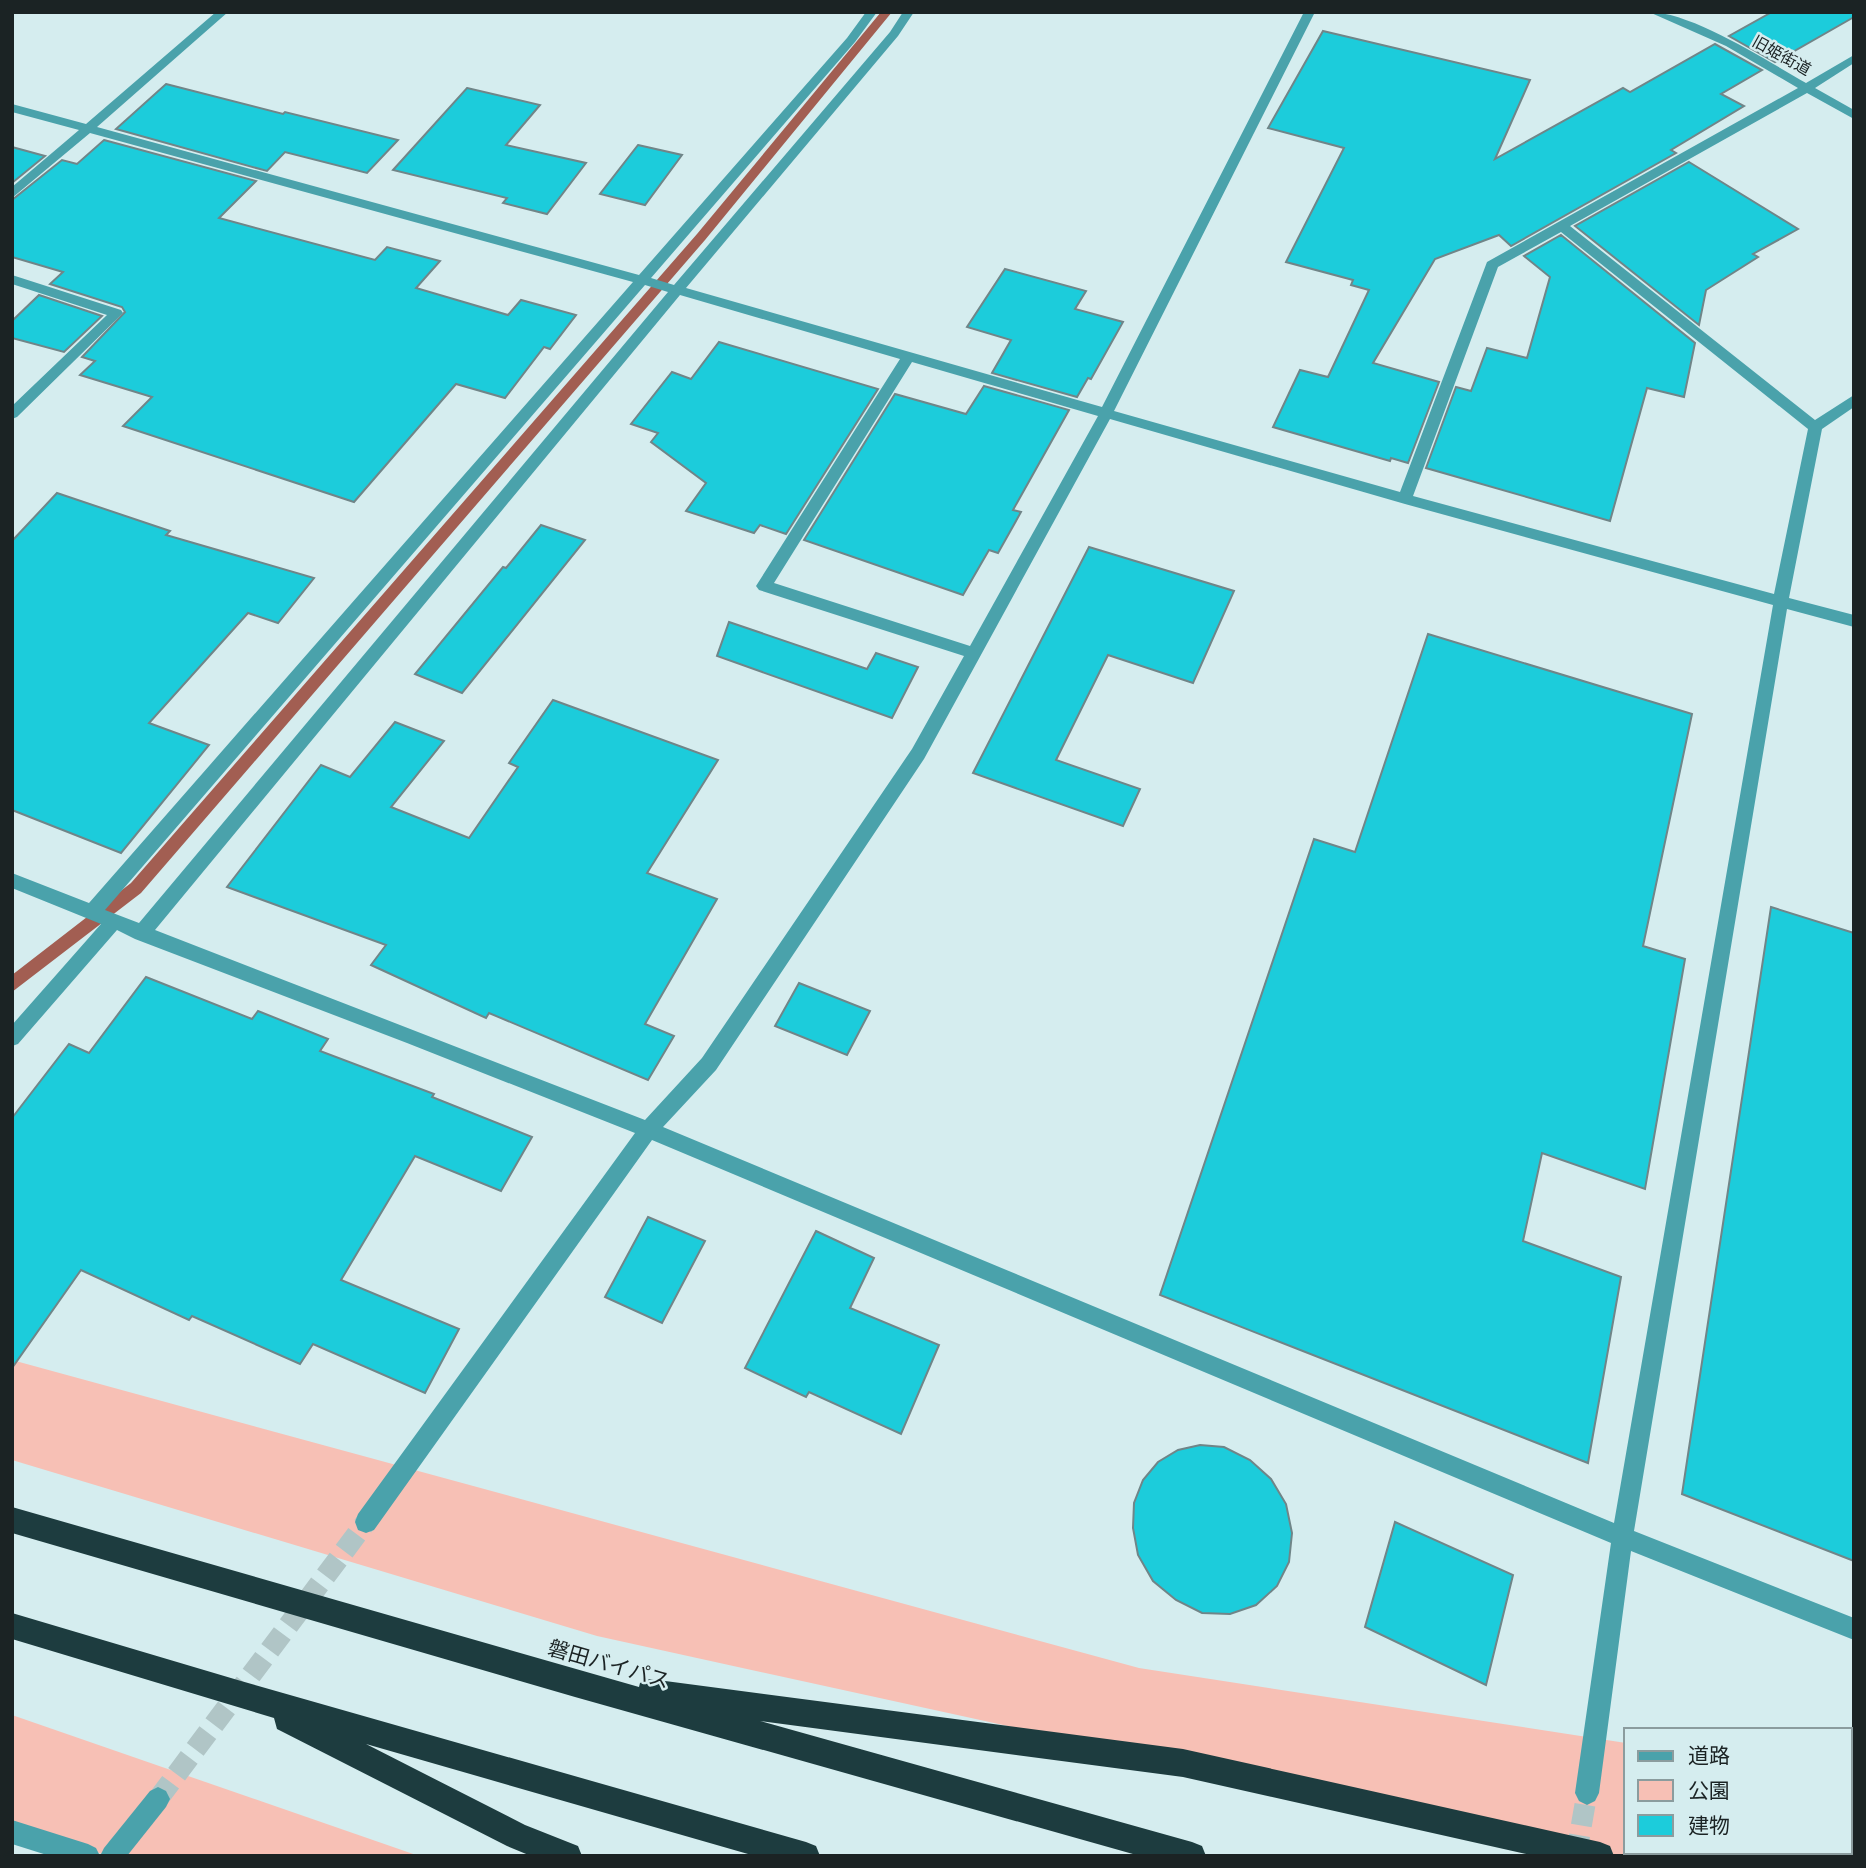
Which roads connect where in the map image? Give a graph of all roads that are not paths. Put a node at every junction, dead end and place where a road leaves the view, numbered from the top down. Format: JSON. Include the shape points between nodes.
{"nodes":[{"id":1,"x":223,"y":12,"type":"edge"},
{"id":2,"x":872,"y":12,"type":"edge"},
{"id":3,"x":909,"y":12,"type":"edge"},
{"id":4,"x":1310,"y":12,"type":"edge"},
{"id":5,"x":1654,"y":12,"type":"edge"},
{"id":6,"x":1854,"y":58,"type":"edge"},
{"id":7,"x":1808,"y":87,"type":"junction"},
{"id":8,"x":12,"y":108,"type":"edge"},
{"id":9,"x":1854,"y":115,"type":"edge"},
{"id":10,"x":86,"y":128,"type":"junction"},
{"id":11,"x":12,"y":194,"type":"edge"},
{"id":12,"x":1562,"y":226,"type":"junction"},
{"id":13,"x":12,"y":279,"type":"edge"},
{"id":14,"x":643,"y":280,"type":"junction"},
{"id":15,"x":677,"y":290,"type":"junction"},
{"id":16,"x":908,"y":357,"type":"junction"},
{"id":17,"x":1854,"y":401,"type":"edge"},
{"id":18,"x":1106,"y":413,"type":"junction"},
{"id":19,"x":12,"y":414,"type":"edge"},
{"id":20,"x":1815,"y":427,"type":"junction"},
{"id":21,"x":1405,"y":499,"type":"junction"},
{"id":22,"x":1782,"y":602,"type":"junction"},
{"id":23,"x":1854,"y":621,"type":"edge"},
{"id":24,"x":974,"y":653,"type":"junction"},
{"id":25,"x":12,"y":880,"type":"edge"},
{"id":26,"x":91,"y":912,"type":"junction"},
{"id":27,"x":113,"y":922,"type":"junction"},
{"id":28,"x":141,"y":933,"type":"junction"},
{"id":29,"x":12,"y":1038,"type":"edge"},
{"id":30,"x":649,"y":1129,"type":"junction"},
{"id":31,"x":12,"y":1520,"type":"edge"},
{"id":32,"x":366,"y":1522,"type":"tunnel mouth"},
{"id":33,"x":1622,"y":1540,"type":"junction"},
{"id":34,"x":12,"y":1626,"type":"edge"},
{"id":35,"x":1854,"y":1629,"type":"edge"},
{"id":36,"x":575,"y":1683,"type":"junction"},
{"id":37,"x":241,"y":1695,"type":"junction"},
{"id":38,"x":1587,"y":1793,"type":"tunnel mouth"},
{"id":39,"x":158,"y":1799,"type":"tunnel mouth"},
{"id":40,"x":12,"y":1832,"type":"edge"},
{"id":41,"x":88,"y":1856,"type":"edge"},
{"id":42,"x":112,"y":1856,"type":"edge"},
{"id":43,"x":568,"y":1856,"type":"edge"},
{"id":44,"x":806,"y":1856,"type":"edge"},
{"id":45,"x":1192,"y":1856,"type":"edge"},
{"id":46,"x":1600,"y":1856,"type":"edge"}],
"edges":[{"from":1,"to":10,"type":"street"},
{"from":2,"to":14,"type":"street"},
{"from":3,"to":15,"type":"street"},
{"from":4,"to":18,"type":"street"},
{"from":5,"to":7,"type":"street","name":"旧姫街道","via":[[1730,44]]},
{"from":6,"to":7,"type":"street"},
{"from":7,"to":9,"type":"street","name":"旧姫街道"},
{"from":7,"to":12,"type":"street"},
{"from":8,"to":10,"type":"street"},
{"from":10,"to":11,"type":"street"},
{"from":10,"to":14,"type":"street"},
{"from":12,"to":20,"type":"street"},
{"from":12,"to":21,"type":"street","via":[[1492,265]]},
{"from":13,"to":19,"type":"street","via":[[117,313]]},
{"from":14,"to":15,"type":"street"},
{"from":14,"to":26,"type":"street"},
{"from":15,"to":16,"type":"street"},
{"from":15,"to":28,"type":"street"},
{"from":16,"to":18,"type":"street"},
{"from":16,"to":24,"type":"street","via":[[764,586]]},
{"from":17,"to":20,"type":"street"},
{"from":18,"to":21,"type":"street"},
{"from":18,"to":24,"type":"street"},
{"from":20,"to":22,"type":"street"},
{"from":21,"to":22,"type":"street"},
{"from":22,"to":23,"type":"street"},
{"from":22,"to":33,"type":"street"},
{"from":24,"to":30,"type":"street","via":[[918,754],[709,1063]]},
{"from":25,"to":26,"type":"street"},
{"from":26,"to":27,"type":"street"},
{"from":27,"to":28,"type":"street"},
{"from":27,"to":29,"type":"street"},
{"from":28,"to":30,"type":"street"},
{"from":30,"to":32,"type":"street"},
{"from":30,"to":33,"type":"street"},
{"from":31,"to":36,"type":"highway","name":"磐田バイパス"},
{"from":33,"to":35,"type":"street"},
{"from":33,"to":38,"type":"street"},
{"from":34,"to":37,"type":"highway"},
{"from":36,"to":45,"type":"highway","name":"磐田バイパス"},
{"from":36,"to":46,"type":"highway","via":[[1183,1763]]},
{"from":37,"to":43,"type":"highway","via":[[517,1836]]},
{"from":37,"to":44,"type":"highway"},
{"from":39,"to":42,"type":"street"},
{"from":40,"to":41,"type":"street"}]}
